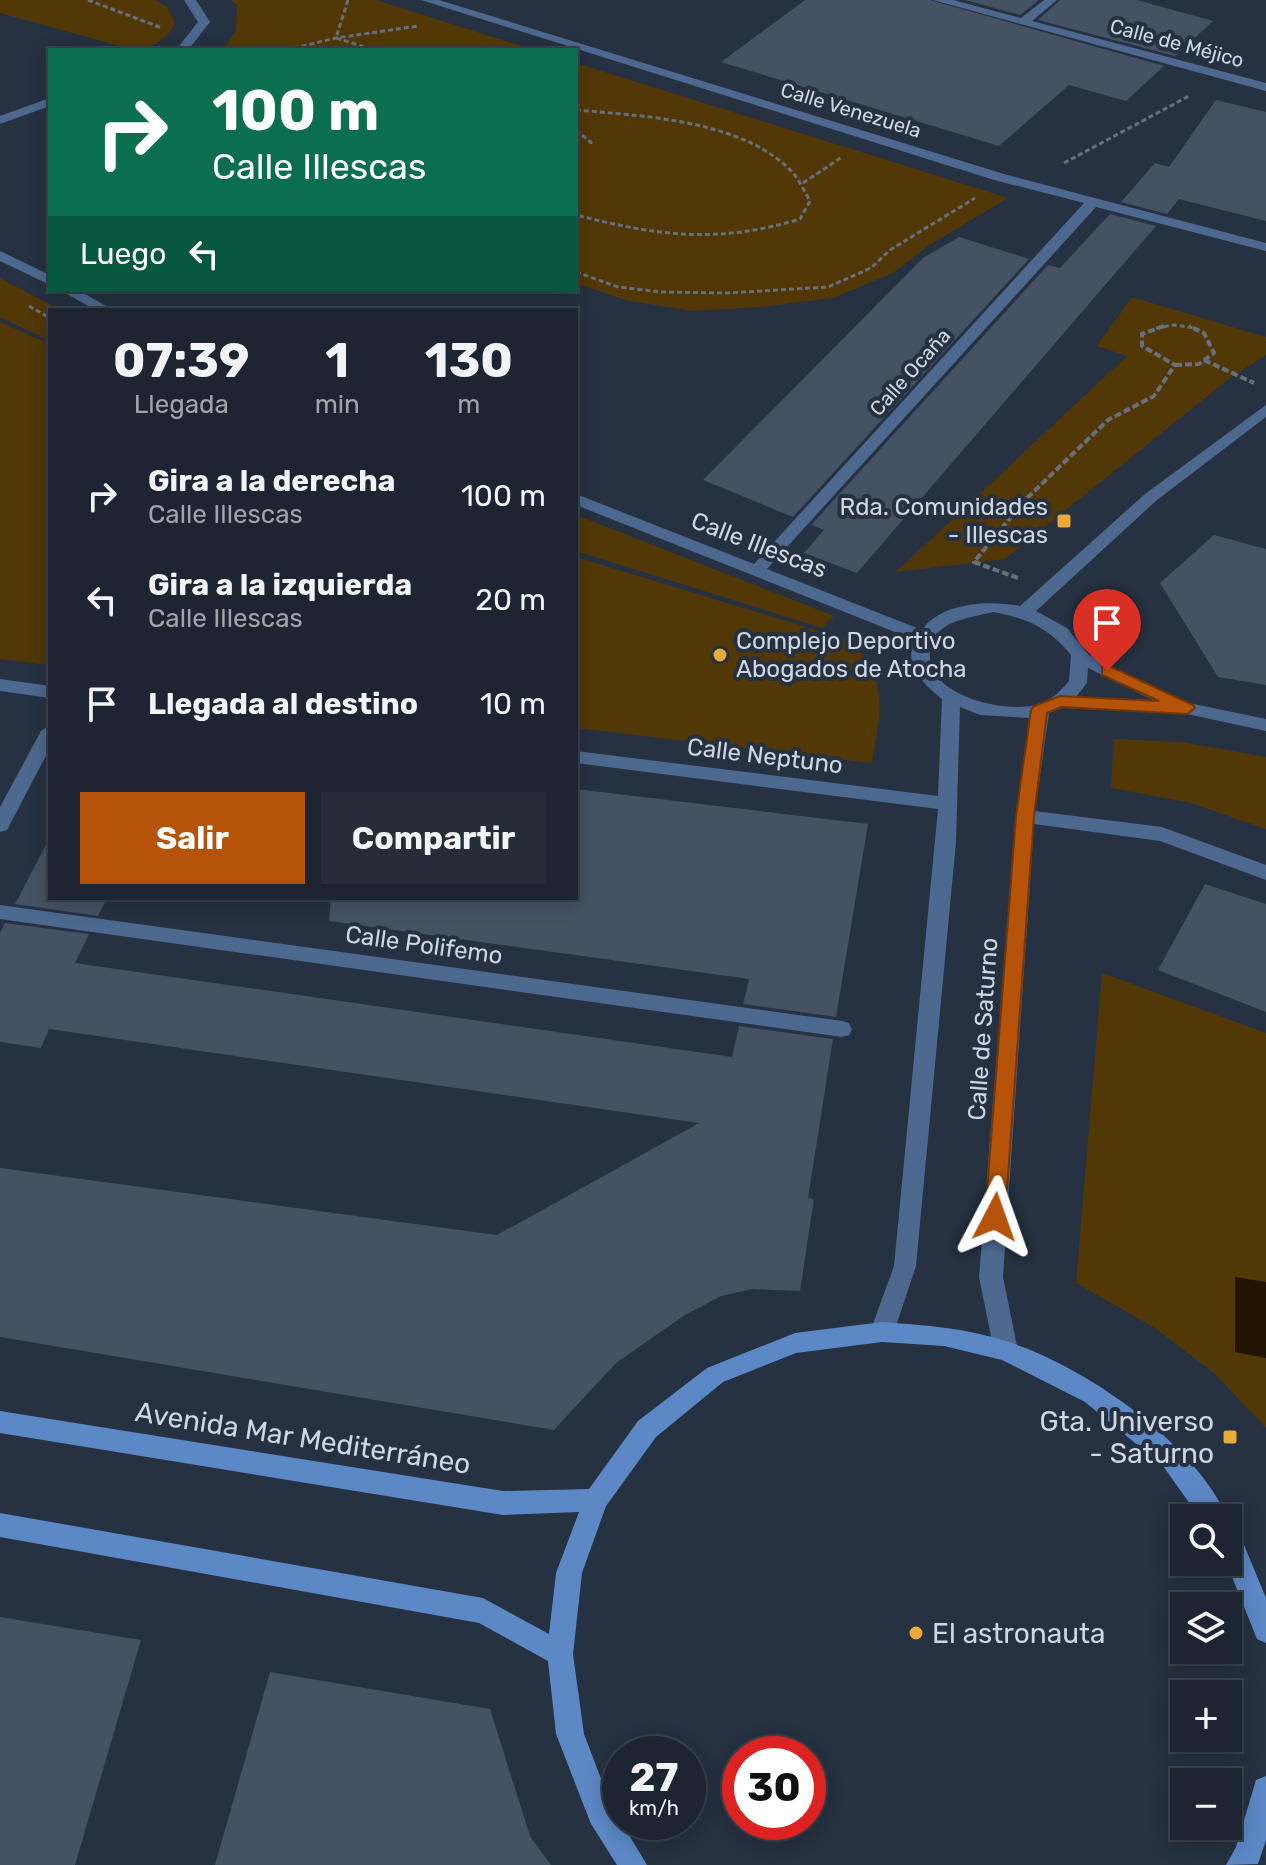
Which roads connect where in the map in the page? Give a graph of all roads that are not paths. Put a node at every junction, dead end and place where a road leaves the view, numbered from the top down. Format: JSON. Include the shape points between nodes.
{"nodes":[{"id":1,"x":190,"y":0,"type":"edge"},
{"id":2,"x":939,"y":0,"type":"edge"},
{"id":3,"x":1051,"y":0,"type":"edge"},
{"id":4,"x":437,"y":1,"type":"edge"},
{"id":5,"x":1024,"y":22,"type":"junction"},
{"id":6,"x":184,"y":48,"type":"edge"},
{"id":7,"x":1266,"y":87,"type":"edge"},
{"id":8,"x":48,"y":103,"type":"edge"},
{"id":9,"x":0,"y":120,"type":"edge"},
{"id":10,"x":1093,"y":202,"type":"junction"},
{"id":11,"x":1266,"y":247,"type":"edge"},
{"id":12,"x":0,"y":255,"type":"edge"},
{"id":13,"x":48,"y":280,"type":"edge"},
{"id":14,"x":71,"y":292,"type":"edge"},
{"id":15,"x":102,"y":308,"type":"edge"},
{"id":16,"x":1266,"y":410,"type":"edge"},
{"id":17,"x":578,"y":500,"type":"edge"},
{"id":18,"x":757,"y":570,"type":"junction"},
{"id":19,"x":1024,"y":612,"type":"junction"},
{"id":20,"x":923,"y":637,"type":"junction"},
{"id":21,"x":1081,"y":658,"type":"junction"},
{"id":22,"x":0,"y":685,"type":"edge"},
{"id":23,"x":48,"y":692,"type":"edge"},
{"id":24,"x":951,"y":698,"type":"junction"},
{"id":25,"x":1050,"y":706,"type":"junction"},
{"id":26,"x":1187,"y":708,"type":"junction"},
{"id":27,"x":1266,"y":725,"type":"edge"},
{"id":28,"x":48,"y":735,"type":"edge"},
{"id":29,"x":578,"y":757,"type":"edge"},
{"id":30,"x":949,"y":804,"type":"junction"},
{"id":31,"x":1025,"y":816,"type":"junction"},
{"id":32,"x":0,"y":825,"type":"edge"},
{"id":33,"x":1266,"y":873,"type":"edge"},
{"id":34,"x":0,"y":912,"type":"edge"},
{"id":35,"x":842,"y":1029,"type":"dead end"},
{"id":36,"x":882,"y":1332,"type":"junction"},
{"id":37,"x":1006,"y":1351,"type":"junction"},
{"id":38,"x":0,"y":1422,"type":"edge"},
{"id":39,"x":596,"y":1500,"type":"junction"},
{"id":40,"x":1205,"y":1504,"type":"edge"},
{"id":41,"x":0,"y":1525,"type":"edge"},
{"id":42,"x":1242,"y":1571,"type":"edge"},
{"id":43,"x":1266,"y":1630,"type":"edge"},
{"id":44,"x":560,"y":1654,"type":"junction"},
{"id":45,"x":1266,"y":1790,"type":"edge"},
{"id":46,"x":633,"y":1865,"type":"edge"},
{"id":47,"x":1240,"y":1865,"type":"edge"}],
"edges":[{"from":1,"to":6,"type":"street","via":[[204,22]]},
{"from":2,"to":5,"type":"street","name":"Calle de Méjico"},
{"from":3,"to":5,"type":"street"},
{"from":4,"to":10,"type":"street","name":"Calle Venezuela"},
{"from":5,"to":7,"type":"street","name":"Calle de Méjico"},
{"from":8,"to":9,"type":"street"},
{"from":10,"to":11,"type":"street","name":"Calle Venezuela"},
{"from":10,"to":18,"type":"street","name":"Calle Ocaña"},
{"from":12,"to":13,"type":"street"},
{"from":14,"to":15,"type":"street"},
{"from":16,"to":19,"type":"street","via":[[1151,497]]},
{"from":17,"to":18,"type":"street","name":"Calle Illescas"},
{"from":18,"to":20,"type":"street","name":"Calle Illescas"},
{"from":19,"to":20,"type":"street","via":[[964,610],[939,621]]},
{"from":19,"to":21,"type":"street","via":[[1061,629]]},
{"from":20,"to":24,"type":"street","via":[[919,655],[925,675]]},
{"from":21,"to":25,"type":"street","via":[[1078,683]]},
{"from":21,"to":26,"type":"street"},
{"from":22,"to":23,"type":"street"},
{"from":24,"to":25,"type":"street","via":[[996,713]]},
{"from":24,"to":30,"type":"street"},
{"from":25,"to":26,"type":"street"},
{"from":25,"to":31,"type":"street","name":"Calle de Saturno"},
{"from":26,"to":27,"type":"street"},
{"from":28,"to":32,"type":"street"},
{"from":29,"to":30,"type":"street","name":"Calle Neptuno"},
{"from":30,"to":36,"type":"street","via":[[905,1266]]},
{"from":31,"to":33,"type":"street","via":[[1162,834]]},
{"from":31,"to":37,"type":"street","name":"Calle de Saturno","via":[[991,1277]]},
{"from":34,"to":35,"type":"street","name":"Calle Polifemo"},
{"from":36,"to":37,"type":"street","via":[[944,1336]]},
{"from":36,"to":39,"type":"street","via":[[795,1343],[715,1375],[647,1429]]},
{"from":37,"to":40,"type":"street","via":[[1094,1394],[1172,1458]]},
{"from":38,"to":39,"type":"street","name":"Avenida Mar Mediterráneo","via":[[503,1503]]},
{"from":39,"to":44,"type":"street","via":[[569,1573]]},
{"from":41,"to":44,"type":"street","via":[[483,1611]]},
{"from":42,"to":43,"type":"street"},
{"from":44,"to":46,"type":"street","via":[[570,1734],[601,1814]]},
{"from":45,"to":47,"type":"street"}]}
